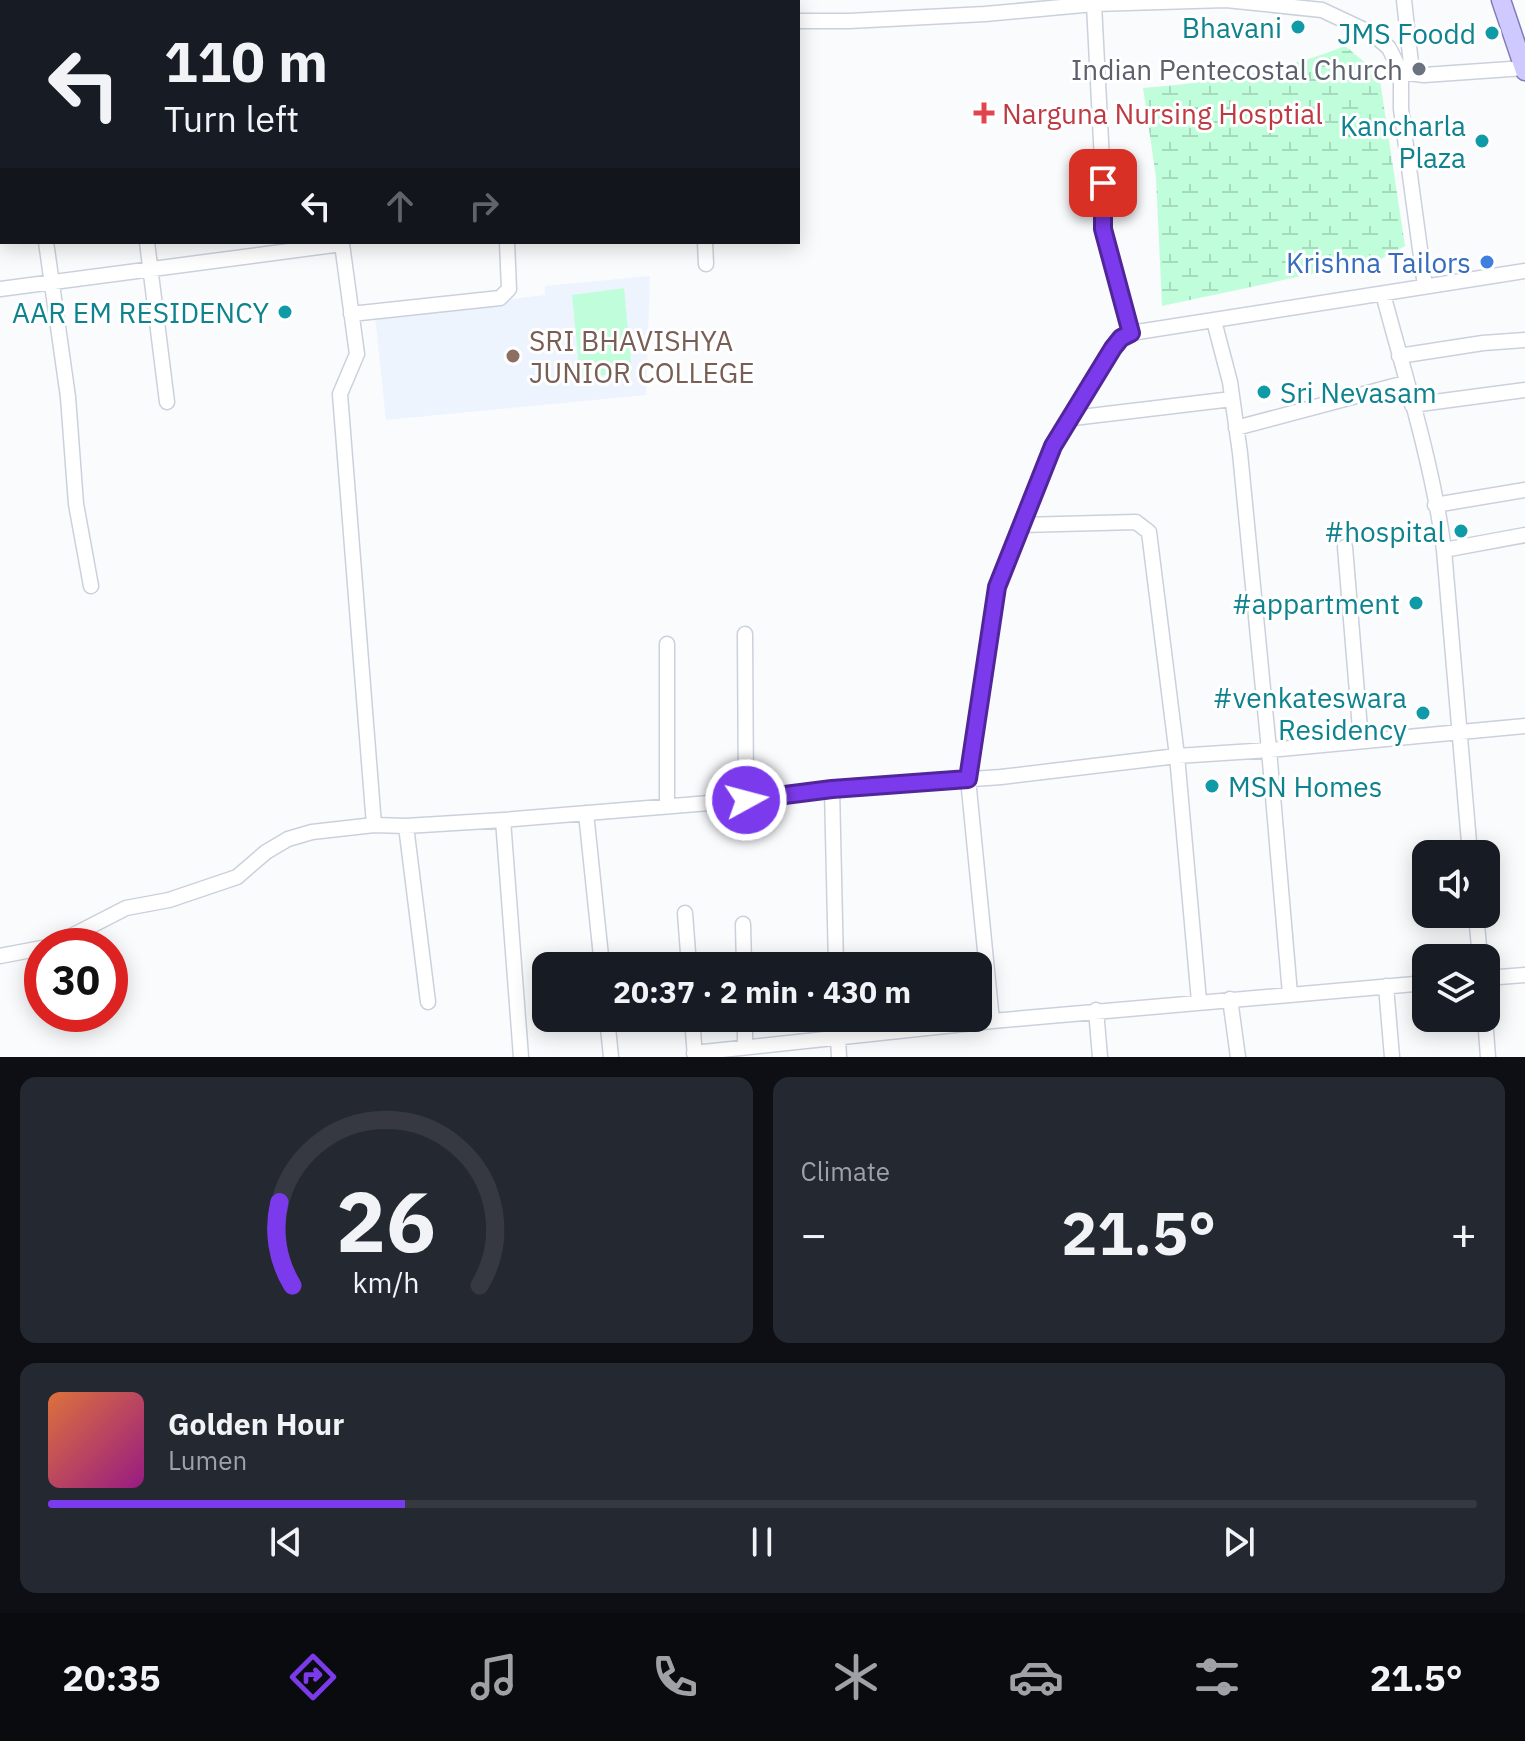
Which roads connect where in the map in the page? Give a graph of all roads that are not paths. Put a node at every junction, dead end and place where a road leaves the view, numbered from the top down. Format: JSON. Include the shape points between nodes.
{"nodes":[{"id":1,"x":1226,"y":0,"type":"edge"},
{"id":2,"x":1404,"y":0,"type":"edge"},
{"id":3,"x":1501,"y":0,"type":"edge"},
{"id":4,"x":1094,"y":4,"type":"junction"},
{"id":5,"x":1321,"y":5,"type":"edge"},
{"id":6,"x":984,"y":7,"type":"edge"},
{"id":7,"x":800,"y":21,"type":"edge"},
{"id":8,"x":1525,"y":69,"type":"edge"},
{"id":9,"x":1406,"y":73,"type":"junction"},
{"id":10,"x":46,"y":244,"type":"edge"},
{"id":11,"x":147,"y":244,"type":"edge"},
{"id":12,"x":334,"y":244,"type":"edge"},
{"id":13,"x":342,"y":244,"type":"edge"},
{"id":14,"x":507,"y":244,"type":"edge"},
{"id":15,"x":705,"y":244,"type":"edge"},
{"id":16,"x":706,"y":264,"type":"dead end"},
{"id":17,"x":150,"y":268,"type":"junction"},
{"id":18,"x":1525,"y":271,"type":"edge"},
{"id":19,"x":51,"y":281,"type":"junction"},
{"id":20,"x":1425,"y":286,"type":"junction"},
{"id":21,"x":0,"y":289,"type":"edge"},
{"id":22,"x":1383,"y":294,"type":"junction"},
{"id":23,"x":351,"y":314,"type":"junction"},
{"id":24,"x":1214,"y":321,"type":"junction"},
{"id":25,"x":1131,"y":333,"type":"junction"},
{"id":26,"x":1525,"y":340,"type":"edge"},
{"id":27,"x":1399,"y":356,"type":"junction"},
{"id":28,"x":1405,"y":383,"type":"junction"},
{"id":29,"x":1525,"y":390,"type":"edge"},
{"id":30,"x":1232,"y":399,"type":"junction"},
{"id":31,"x":167,"y":402,"type":"dead end"},
{"id":32,"x":1412,"y":405,"type":"junction"},
{"id":33,"x":1073,"y":418,"type":"junction"},
{"id":34,"x":1236,"y":428,"type":"junction"},
{"id":35,"x":1525,"y":490,"type":"edge"},
{"id":36,"x":1435,"y":505,"type":"junction"},
{"id":37,"x":1021,"y":525,"type":"junction"},
{"id":38,"x":1525,"y":535,"type":"edge"},
{"id":39,"x":1345,"y":547,"type":"dead end"},
{"id":40,"x":1444,"y":550,"type":"junction"},
{"id":41,"x":91,"y":586,"type":"dead end"},
{"id":42,"x":745,"y":634,"type":"dead end"},
{"id":43,"x":667,"y":644,"type":"dead end"},
{"id":44,"x":1525,"y":726,"type":"edge"},
{"id":45,"x":1459,"y":731,"type":"junction"},
{"id":46,"x":1361,"y":741,"type":"junction"},
{"id":47,"x":1269,"y":750,"type":"junction"},
{"id":48,"x":1177,"y":756,"type":"junction"},
{"id":49,"x":968,"y":779,"type":"junction"},
{"id":50,"x":832,"y":789,"type":"junction"},
{"id":51,"x":746,"y":800,"type":"junction"},
{"id":52,"x":667,"y":805,"type":"junction"},
{"id":53,"x":586,"y":813,"type":"junction"},
{"id":54,"x":503,"y":820,"type":"junction"},
{"id":55,"x":374,"y":825,"type":"junction"},
{"id":56,"x":406,"y":826,"type":"junction"},
{"id":57,"x":1469,"y":840,"type":"edge"},
{"id":58,"x":685,"y":913,"type":"dead end"},
{"id":59,"x":743,"y":924,"type":"dead end"},
{"id":60,"x":87,"y":928,"type":"edge"},
{"id":61,"x":24,"y":951,"type":"edge"},
{"id":62,"x":601,"y":952,"type":"edge"},
{"id":63,"x":688,"y":952,"type":"edge"},
{"id":64,"x":744,"y":952,"type":"edge"},
{"id":65,"x":836,"y":952,"type":"edge"},
{"id":66,"x":985,"y":952,"type":"edge"},
{"id":67,"x":0,"y":956,"type":"edge"},
{"id":68,"x":1525,"y":975,"type":"edge"},
{"id":69,"x":1500,"y":977,"type":"edge"},
{"id":70,"x":1412,"y":984,"type":"edge"},
{"id":71,"x":1386,"y":986,"type":"junction"},
{"id":72,"x":1290,"y":994,"type":"junction"},
{"id":73,"x":1230,"y":999,"type":"junction"},
{"id":74,"x":1199,"y":1001,"type":"junction"},
{"id":75,"x":428,"y":1002,"type":"dead end"},
{"id":76,"x":1096,"y":1012,"type":"junction"},
{"id":77,"x":992,"y":1021,"type":"edge"},
{"id":78,"x":608,"y":1032,"type":"edge"},
{"id":79,"x":693,"y":1032,"type":"edge"},
{"id":80,"x":745,"y":1032,"type":"edge"},
{"id":81,"x":838,"y":1032,"type":"edge"},
{"id":82,"x":892,"y":1032,"type":"edge"},
{"id":83,"x":1486,"y":1032,"type":"edge"},
{"id":84,"x":838,"y":1038,"type":"junction"},
{"id":85,"x":745,"y":1047,"type":"junction"},
{"id":86,"x":694,"y":1055,"type":"edge"},
{"id":87,"x":521,"y":1057,"type":"edge"},
{"id":88,"x":611,"y":1057,"type":"edge"},
{"id":89,"x":839,"y":1057,"type":"edge"},
{"id":90,"x":1100,"y":1057,"type":"edge"},
{"id":91,"x":1238,"y":1057,"type":"edge"},
{"id":92,"x":1392,"y":1057,"type":"edge"},
{"id":93,"x":1488,"y":1057,"type":"edge"}],
"edges":[{"from":1,"to":4,"type":"street"},
{"from":1,"to":5,"type":"street"},
{"from":2,"to":9,"type":"street"},
{"from":3,"to":8,"type":"main road"},
{"from":4,"to":6,"type":"street"},
{"from":4,"to":25,"type":"street","via":[[1103,229]]},
{"from":5,"to":9,"type":"street","via":[[1373,34]]},
{"from":6,"to":7,"type":"street"},
{"from":8,"to":9,"type":"street"},
{"from":9,"to":20,"type":"street","via":[[1401,109]]},
{"from":10,"to":19,"type":"street"},
{"from":11,"to":17,"type":"street"},
{"from":12,"to":17,"type":"street"},
{"from":13,"to":23,"type":"street"},
{"from":14,"to":23,"type":"street","via":[[509,289],[500,298]]},
{"from":15,"to":16,"type":"street"},
{"from":17,"to":19,"type":"street"},
{"from":17,"to":31,"type":"street"},
{"from":18,"to":20,"type":"street"},
{"from":19,"to":21,"type":"street"},
{"from":19,"to":41,"type":"street","via":[[76,504]]},
{"from":20,"to":22,"type":"street"},
{"from":22,"to":24,"type":"street"},
{"from":22,"to":27,"type":"street"},
{"from":23,"to":55,"type":"street","via":[[357,354],[340,394]]},
{"from":24,"to":25,"type":"street"},
{"from":24,"to":30,"type":"street"},
{"from":25,"to":33,"type":"street","via":[[1113,348]]},
{"from":26,"to":27,"type":"street"},
{"from":27,"to":28,"type":"street"},
{"from":28,"to":32,"type":"street"},
{"from":28,"to":34,"type":"street"},
{"from":29,"to":32,"type":"street"},
{"from":30,"to":33,"type":"street"},
{"from":30,"to":34,"type":"street"},
{"from":32,"to":36,"type":"street"},
{"from":33,"to":37,"type":"street","via":[[1053,446]]},
{"from":34,"to":47,"type":"street"},
{"from":35,"to":36,"type":"street"},
{"from":36,"to":40,"type":"street"},
{"from":37,"to":48,"type":"street","via":[[1136,522],[1149,532]]},
{"from":37,"to":49,"type":"street","via":[[997,587]]},
{"from":38,"to":40,"type":"street"},
{"from":39,"to":46,"type":"street"},
{"from":40,"to":45,"type":"street"},
{"from":42,"to":51,"type":"street"},
{"from":43,"to":52,"type":"street"},
{"from":44,"to":45,"type":"street"},
{"from":45,"to":46,"type":"street"},
{"from":45,"to":57,"type":"street"},
{"from":46,"to":47,"type":"street"},
{"from":47,"to":48,"type":"street"},
{"from":47,"to":72,"type":"street"},
{"from":48,"to":49,"type":"street"},
{"from":48,"to":74,"type":"street"},
{"from":49,"to":50,"type":"street"},
{"from":49,"to":66,"type":"street"},
{"from":50,"to":51,"type":"street"},
{"from":50,"to":65,"type":"street"},
{"from":51,"to":52,"type":"street"},
{"from":52,"to":53,"type":"street"},
{"from":53,"to":54,"type":"street"},
{"from":53,"to":62,"type":"street"},
{"from":54,"to":56,"type":"street"},
{"from":54,"to":87,"type":"street"},
{"from":55,"to":56,"type":"street"},
{"from":55,"to":60,"type":"street","via":[[288,839],[237,877],[126,908]]},
{"from":56,"to":75,"type":"street"},
{"from":58,"to":63,"type":"street"},
{"from":59,"to":64,"type":"street"},
{"from":61,"to":67,"type":"street"},
{"from":68,"to":69,"type":"street"},
{"from":70,"to":71,"type":"street"},
{"from":71,"to":72,"type":"street"},
{"from":71,"to":92,"type":"street"},
{"from":72,"to":73,"type":"street"},
{"from":73,"to":74,"type":"street"},
{"from":73,"to":91,"type":"street"},
{"from":74,"to":76,"type":"street"},
{"from":76,"to":77,"type":"street"},
{"from":76,"to":90,"type":"street"},
{"from":78,"to":88,"type":"street"},
{"from":79,"to":86,"type":"street"},
{"from":80,"to":85,"type":"street"},
{"from":81,"to":84,"type":"street"},
{"from":82,"to":84,"type":"street"},
{"from":83,"to":93,"type":"street"},
{"from":84,"to":85,"type":"street"},
{"from":84,"to":89,"type":"street"},
{"from":85,"to":86,"type":"street"}]}
